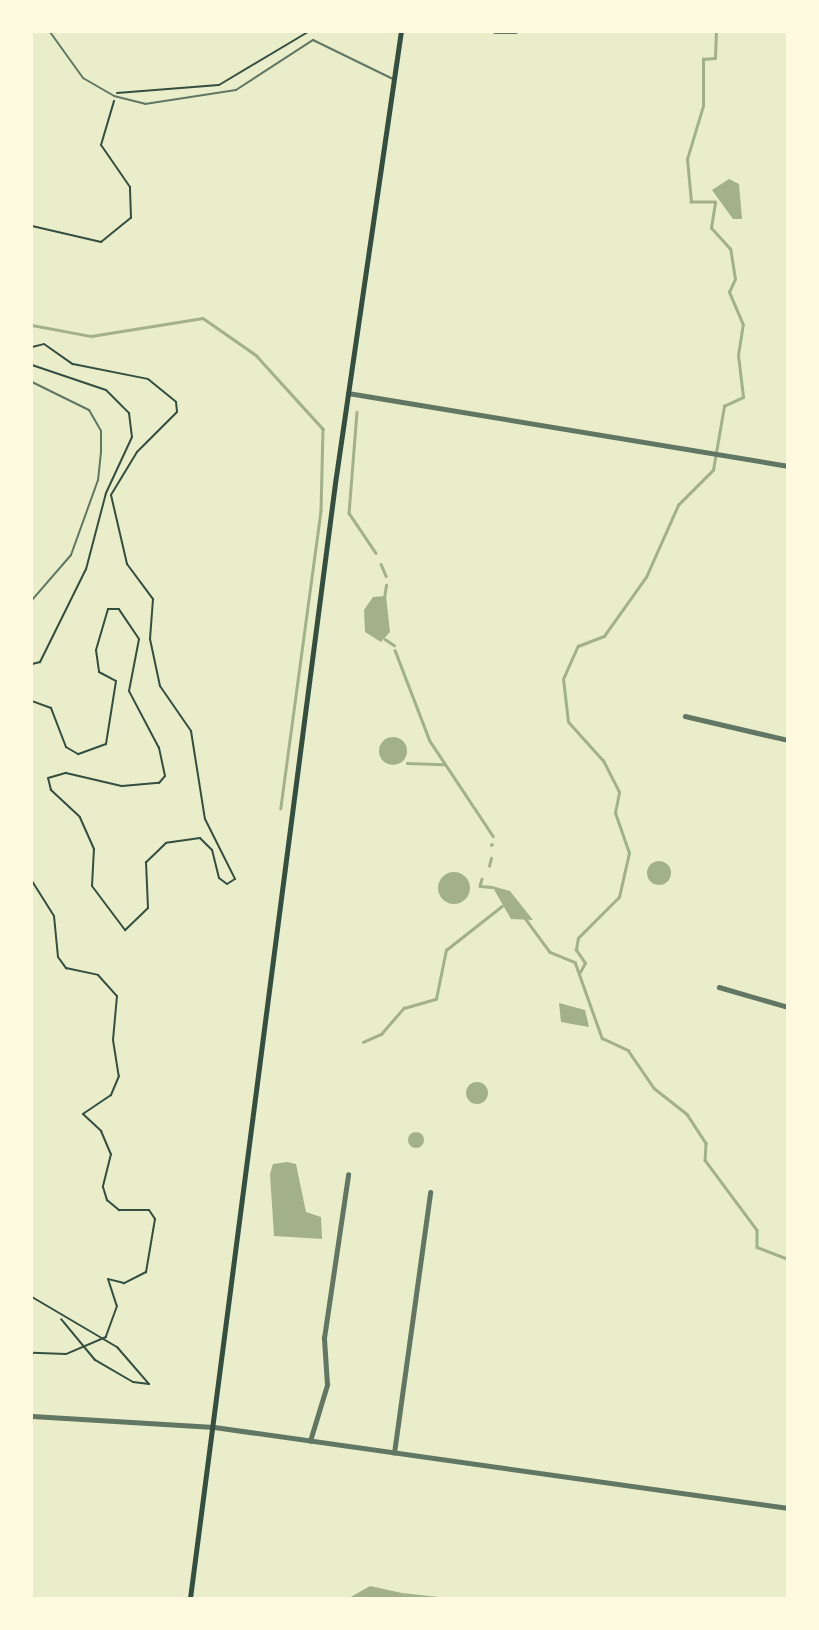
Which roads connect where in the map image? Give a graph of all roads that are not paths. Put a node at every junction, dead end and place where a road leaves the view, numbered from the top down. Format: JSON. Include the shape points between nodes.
{"nodes":[{"id":1,"x":50,"y":32,"type":"edge"},
{"id":2,"x":401,"y":32,"type":"edge"},
{"id":3,"x":495,"y":32,"type":"edge"},
{"id":4,"x":516,"y":32,"type":"edge"},
{"id":5,"x":394,"y":79,"type":"junction"},
{"id":6,"x":32,"y":382,"type":"edge"},
{"id":7,"x":348,"y":393,"type":"junction"},
{"id":8,"x":788,"y":467,"type":"edge"},
{"id":9,"x":32,"y":600,"type":"edge"},
{"id":10,"x":685,"y":716,"type":"dead end"},
{"id":11,"x":788,"y":740,"type":"edge"},
{"id":12,"x":719,"y":987,"type":"dead end"},
{"id":13,"x":788,"y":1007,"type":"edge"},
{"id":14,"x":348,"y":1175,"type":"dead end"},
{"id":15,"x":430,"y":1192,"type":"dead end"},
{"id":16,"x":32,"y":1416,"type":"edge"},
{"id":17,"x":214,"y":1427,"type":"junction"},
{"id":18,"x":310,"y":1441,"type":"junction"},
{"id":19,"x":394,"y":1453,"type":"junction"},
{"id":20,"x":788,"y":1508,"type":"edge"},
{"id":21,"x":190,"y":1598,"type":"edge"}],
"edges":[{"from":1,"to":5,"type":"lane","via":[[70,65],[116,97],[157,104],[222,95],[313,40]]},
{"from":2,"to":5,"type":"main road"},
{"from":3,"to":4,"type":"street"},
{"from":5,"to":7,"type":"main road"},
{"from":6,"to":9,"type":"lane","via":[[89,410],[101,431],[101,452],[98,480],[71,555]]},
{"from":7,"to":8,"type":"street"},
{"from":7,"to":17,"type":"main road"},
{"from":10,"to":11,"type":"street"},
{"from":12,"to":13,"type":"street"},
{"from":14,"to":18,"type":"street","via":[[324,1338],[327,1385]]},
{"from":15,"to":19,"type":"street"},
{"from":16,"to":17,"type":"street"},
{"from":17,"to":18,"type":"street"},
{"from":17,"to":21,"type":"main road"},
{"from":18,"to":19,"type":"street"},
{"from":19,"to":20,"type":"street"}]}
